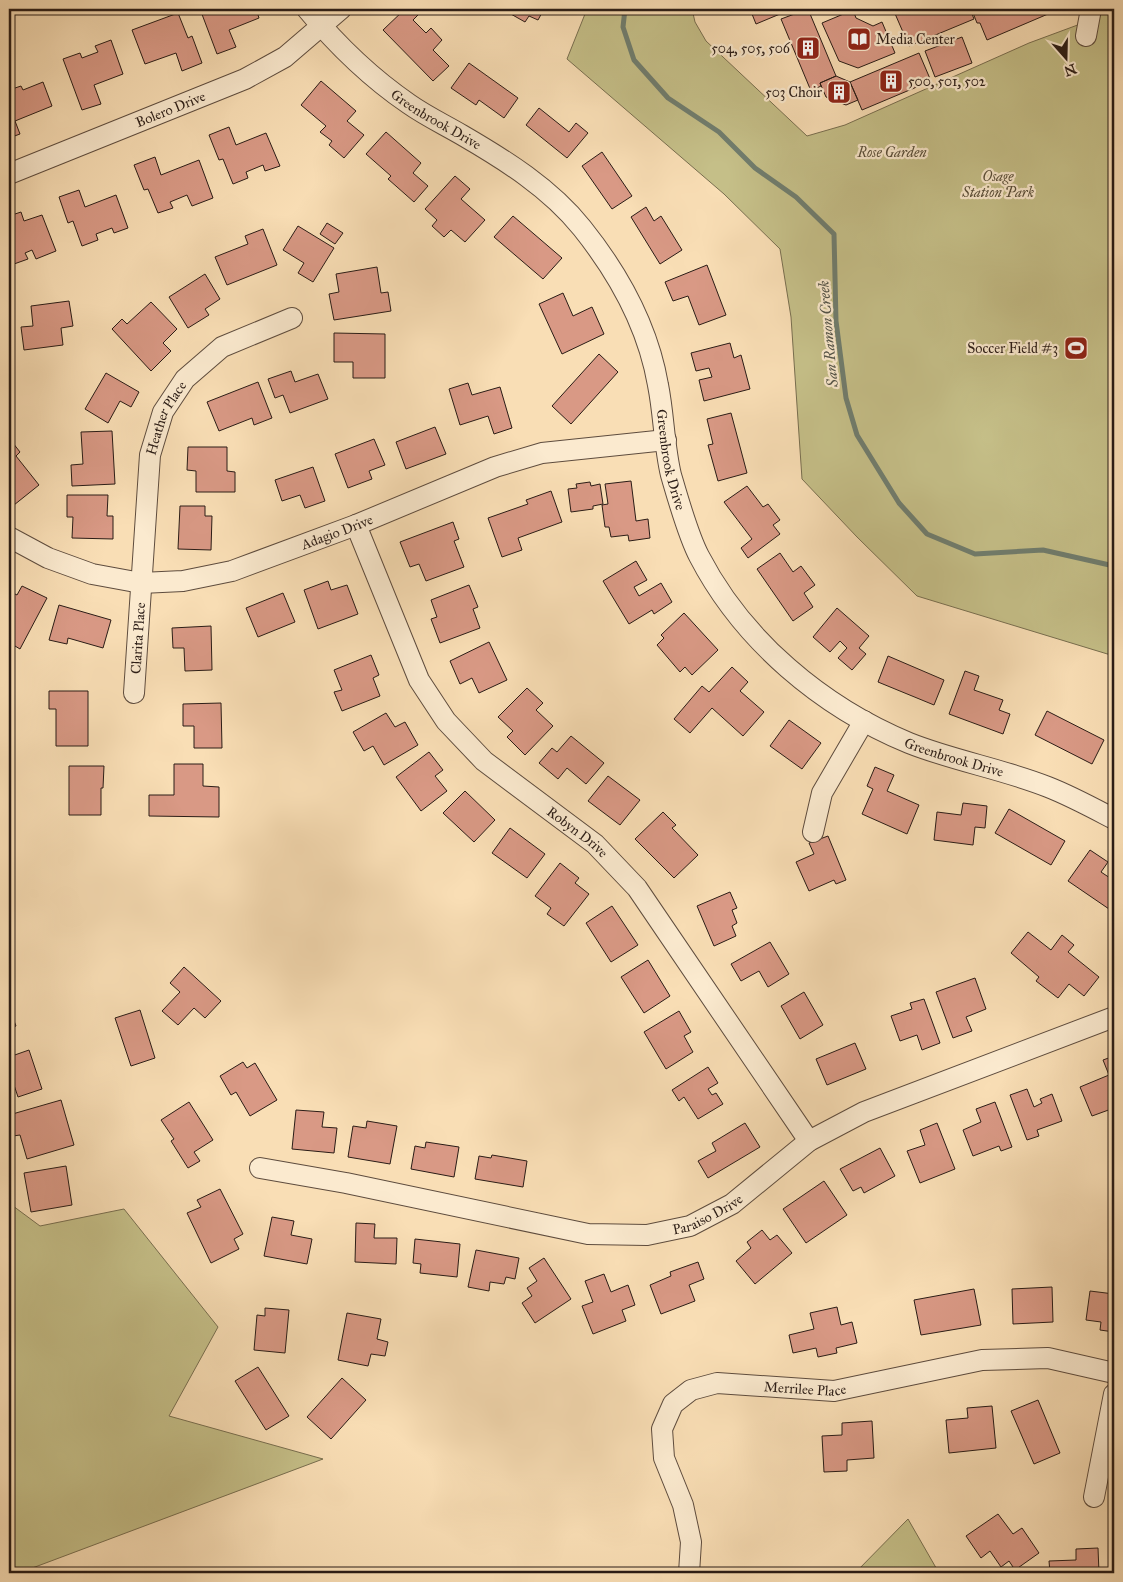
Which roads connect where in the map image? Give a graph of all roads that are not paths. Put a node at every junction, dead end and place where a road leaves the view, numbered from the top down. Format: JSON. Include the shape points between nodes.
{"nodes":[{"id":1,"x":307,"y":9,"type":"edge"},
{"id":2,"x":341,"y":9,"type":"edge"},
{"id":3,"x":1091,"y":9,"type":"edge"},
{"id":4,"x":321,"y":26,"type":"junction"},
{"id":5,"x":1086,"y":36,"type":"dead end"},
{"id":6,"x":9,"y":174,"type":"edge"},
{"id":7,"x":292,"y":318,"type":"dead end"},
{"id":8,"x":666,"y":440,"type":"junction"},
{"id":9,"x":356,"y":525,"type":"junction"},
{"id":10,"x":9,"y":537,"type":"edge"},
{"id":11,"x":141,"y":583,"type":"junction"},
{"id":12,"x":134,"y":693,"type":"dead end"},
{"id":13,"x":864,"y":721,"type":"junction"},
{"id":14,"x":1114,"y":818,"type":"edge"},
{"id":15,"x":812,"y":832,"type":"dead end"},
{"id":16,"x":1114,"y":1017,"type":"edge"},
{"id":17,"x":809,"y":1141,"type":"junction"},
{"id":18,"x":260,"y":1168,"type":"dead end"},
{"id":19,"x":1114,"y":1373,"type":"edge"},
{"id":20,"x":1114,"y":1394,"type":"edge"},
{"id":21,"x":1094,"y":1497,"type":"dead end"},
{"id":22,"x":688,"y":1573,"type":"edge"}],
"edges":[{"from":1,"to":4,"type":"street","name":"Greenbrook Drive"},
{"from":2,"to":4,"type":"street","name":"Bolero Drive"},
{"from":3,"to":5,"type":"street"},
{"from":4,"to":6,"type":"street","name":"Bolero Drive","via":[[285,57],[245,79]]},
{"from":4,"to":8,"type":"street","name":"Greenbrook Drive","via":[[363,68],[409,105],[525,175],[554,197],[581,227],[630,301],[645,337],[658,382]]},
{"from":7,"to":11,"type":"street","name":"Heather Place","via":[[222,347],[185,379],[163,412],[150,455]]},
{"from":8,"to":9,"type":"street","name":"Adagio Drive","via":[[542,453],[496,467]]},
{"from":8,"to":13,"type":"street","name":"Greenbrook Drive","via":[[671,473],[683,511],[698,553],[717,587],[745,625],[773,655],[813,688]]},
{"from":9,"to":11,"type":"street","name":"Adagio Drive","via":[[232,571],[183,581]]},
{"from":9,"to":17,"type":"street","name":"Robyn Drive","via":[[419,680],[446,721],[484,761],[595,844],[637,888]]},
{"from":10,"to":11,"type":"street","name":"Adagio Drive","via":[[48,558],[92,574]]},
{"from":11,"to":12,"type":"street","name":"Clarita Place"},
{"from":13,"to":14,"type":"street","name":"Greenbrook Drive","via":[[938,754],[1047,786]]},
{"from":13,"to":15,"type":"street","via":[[822,793]]},
{"from":16,"to":17,"type":"street","name":"Paraiso Drive","via":[[864,1112]]},
{"from":17,"to":18,"type":"street","name":"Paraiso Drive","via":[[732,1204],[690,1226],[647,1235],[588,1234]]},
{"from":19,"to":22,"type":"street","name":"Merrilee Place","via":[[1048,1358],[982,1360],[834,1391],[716,1383],[691,1390],[673,1404],[662,1428],[664,1458],[683,1505],[691,1542]]},
{"from":20,"to":21,"type":"street"}]}
